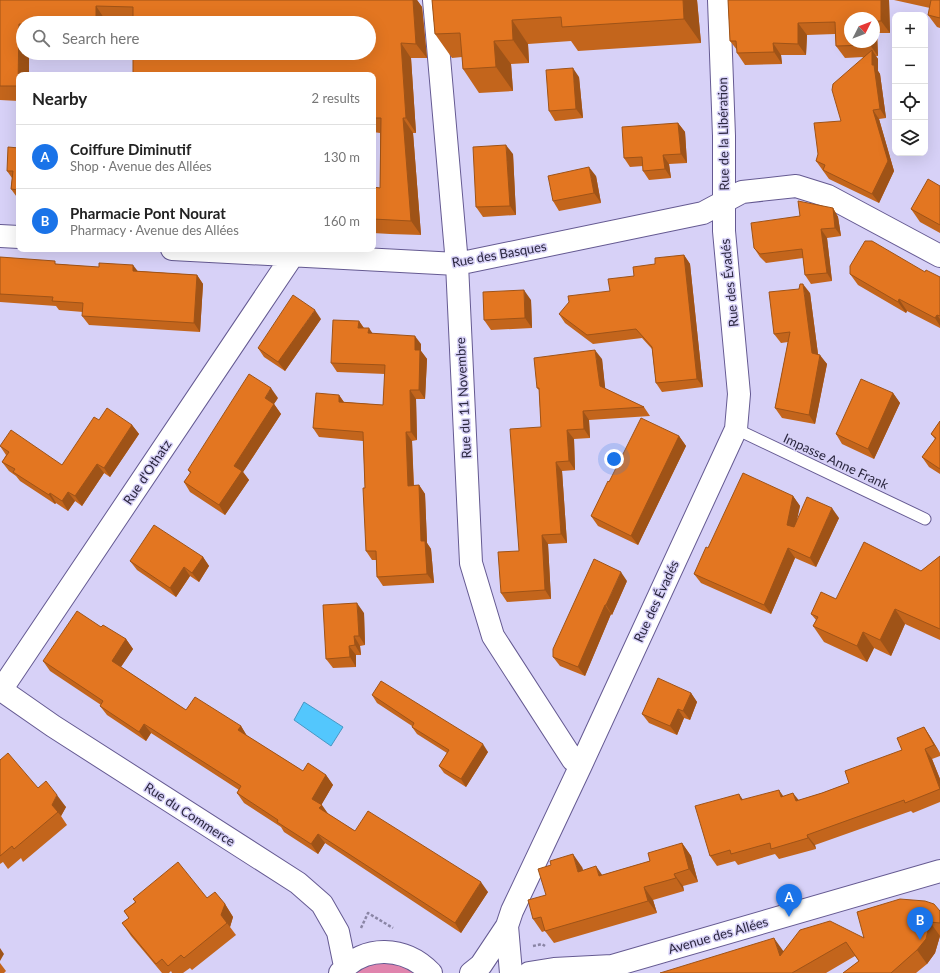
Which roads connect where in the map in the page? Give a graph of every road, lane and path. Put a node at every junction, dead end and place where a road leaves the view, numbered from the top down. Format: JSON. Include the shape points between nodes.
{"nodes":[{"id":1,"x":434,"y":0,"type":"edge"},
{"id":2,"x":719,"y":0,"type":"edge"},
{"id":3,"x":724,"y":202,"type":"junction"},
{"id":4,"x":0,"y":236,"type":"edge"},
{"id":5,"x":16,"y":237,"type":"edge"},
{"id":6,"x":232,"y":252,"type":"edge"},
{"id":7,"x":292,"y":255,"type":"junction"},
{"id":8,"x":940,"y":256,"type":"edge"},
{"id":9,"x":457,"y":264,"type":"junction"},
{"id":10,"x":736,"y":429,"type":"junction"},
{"id":11,"x":924,"y":519,"type":"dead end"},
{"id":12,"x":0,"y":689,"type":"edge"},
{"id":13,"x":581,"y":765,"type":"junction"},
{"id":14,"x":940,"y":871,"type":"edge"},
{"id":15,"x":507,"y":926,"type":"junction"},
{"id":16,"x":343,"y":970,"type":"edge"},
{"id":17,"x":605,"y":970,"type":"edge"},
{"id":18,"x":430,"y":973,"type":"edge"},
{"id":19,"x":471,"y":973,"type":"edge"},
{"id":20,"x":511,"y":973,"type":"edge"},
{"id":21,"x":528,"y":973,"type":"edge"}],
"edges":[{"from":1,"to":9,"type":"street","name":"Rue du 11 Novembre"},
{"from":2,"to":3,"type":"street","name":"Rue de la Libération"},
{"from":3,"to":8,"type":"street","name":"Rue de la Libération","via":[[742,192],[796,186],[828,196]]},
{"from":3,"to":9,"type":"street","name":"Rue des Basques","via":[[703,213]]},
{"from":3,"to":10,"type":"street","name":"Rue des Évadés","via":[[724,231],[740,394]]},
{"from":4,"to":5,"type":"street"},
{"from":6,"to":7,"type":"street","name":"Rue des Basques"},
{"from":7,"to":9,"type":"street","name":"Rue des Basques"},
{"from":7,"to":12,"type":"street","name":"Rue d'Othatz"},
{"from":9,"to":13,"type":"street","name":"Rue du 11 Novembre","via":[[471,563],[493,636],[573,760]]},
{"from":10,"to":11,"type":"lane","name":"Impasse Anne Frank"},
{"from":10,"to":13,"type":"street","name":"Rue des Évadés"},
{"from":12,"to":16,"type":"street","name":"Rue du Commerce","via":[[53,726],[298,883],[322,904],[338,932]]},
{"from":13,"to":15,"type":"street","name":"Rue des Évadés"},
{"from":14,"to":17,"type":"street","name":"Avenue des Allées"},
{"from":15,"to":19,"type":"street","name":"Rue des Évadés","via":[[481,965]]},
{"from":15,"to":20,"type":"street"},
{"from":16,"to":18,"type":"street","via":[[360,957],[376,952],[392,952],[409,956]]},
{"from":17,"to":21,"type":"street","name":"Avenue des Allées","via":[[554,969]]}]}
